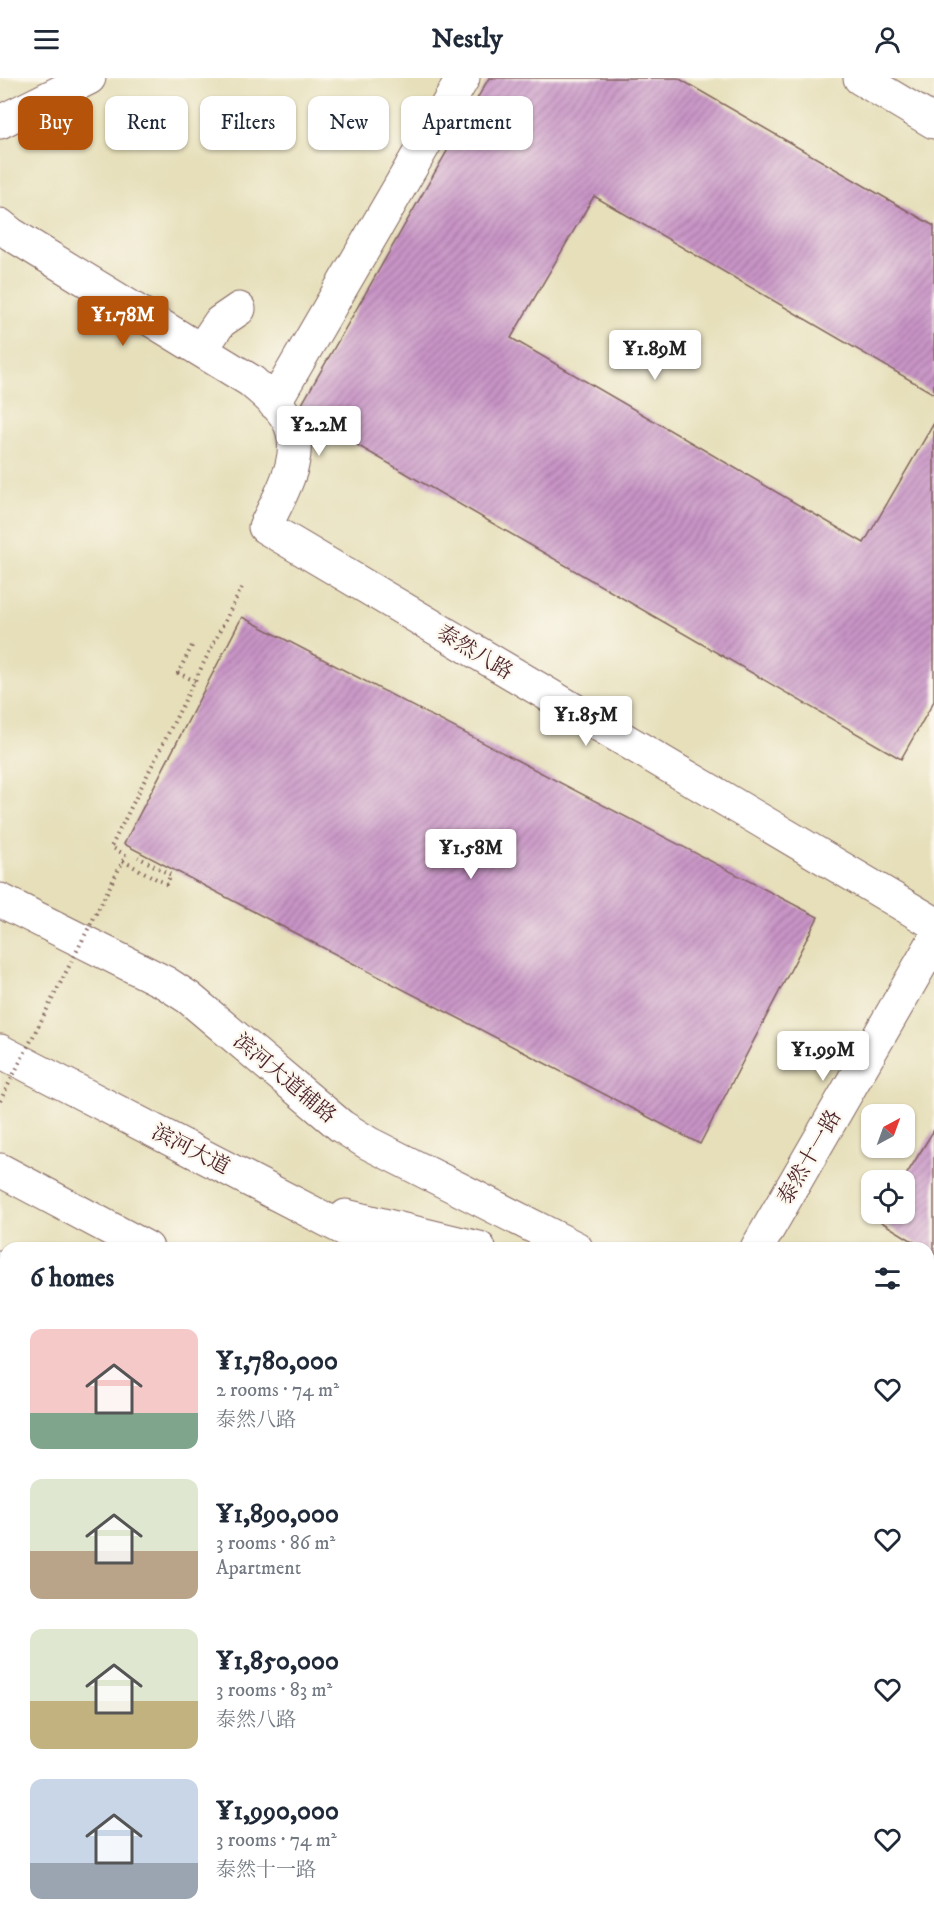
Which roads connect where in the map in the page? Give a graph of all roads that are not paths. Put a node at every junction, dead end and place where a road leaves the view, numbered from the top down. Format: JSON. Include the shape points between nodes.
{"nodes":[{"id":1,"x":89,"y":78,"type":"edge"},
{"id":2,"x":463,"y":78,"type":"edge"},
{"id":3,"x":860,"y":78,"type":"edge"},
{"id":4,"x":896,"y":78,"type":"edge"},
{"id":5,"x":35,"y":90,"type":"edge"},
{"id":6,"x":934,"y":100,"type":"edge"},
{"id":7,"x":0,"y":122,"type":"edge"},
{"id":8,"x":934,"y":122,"type":"edge"},
{"id":9,"x":0,"y":225,"type":"edge"},
{"id":10,"x":0,"y":244,"type":"edge"},
{"id":11,"x":239,"y":309,"type":"dead end"},
{"id":12,"x":201,"y":350,"type":"junction"},
{"id":13,"x":271,"y":400,"type":"junction"},
{"id":14,"x":0,"y":900,"type":"edge"},
{"id":15,"x":934,"y":923,"type":"edge"},
{"id":16,"x":934,"y":941,"type":"edge"},
{"id":17,"x":0,"y":1051,"type":"edge"},
{"id":18,"x":0,"y":1170,"type":"edge"},
{"id":19,"x":298,"y":1205,"type":"junction"},
{"id":20,"x":134,"y":1242,"type":"edge"},
{"id":21,"x":369,"y":1242,"type":"edge"},
{"id":22,"x":454,"y":1242,"type":"edge"},
{"id":23,"x":564,"y":1242,"type":"edge"},
{"id":24,"x":760,"y":1242,"type":"edge"}],
"edges":[{"from":1,"to":5,"type":"main road"},
{"from":2,"to":13,"type":"main road"},
{"from":3,"to":8,"type":"main road"},
{"from":4,"to":6,"type":"main road"},
{"from":5,"to":7,"type":"main road"},
{"from":9,"to":12,"type":"main road","name":"泰然八路"},
{"from":10,"to":13,"type":"main road","via":[[244,390]]},
{"from":11,"to":12,"type":"main road","via":[[220,322]]},
{"from":12,"to":13,"type":"main road","name":"泰然八路","via":[[251,381]]},
{"from":13,"to":15,"type":"main road","name":"泰然八路","via":[[286,417],[295,451],[289,475],[265,527]]},
{"from":14,"to":23,"type":"main road","name":"滨河大道辅路","via":[[189,998],[341,1126],[368,1143]]},
{"from":16,"to":24,"type":"main road","name":"泰然十一路"},
{"from":17,"to":19,"type":"main road","name":"滨河大道"},
{"from":18,"to":20,"type":"main road"},
{"from":19,"to":21,"type":"main road","name":"滨河大道"},
{"from":19,"to":22,"type":"main road"}]}
